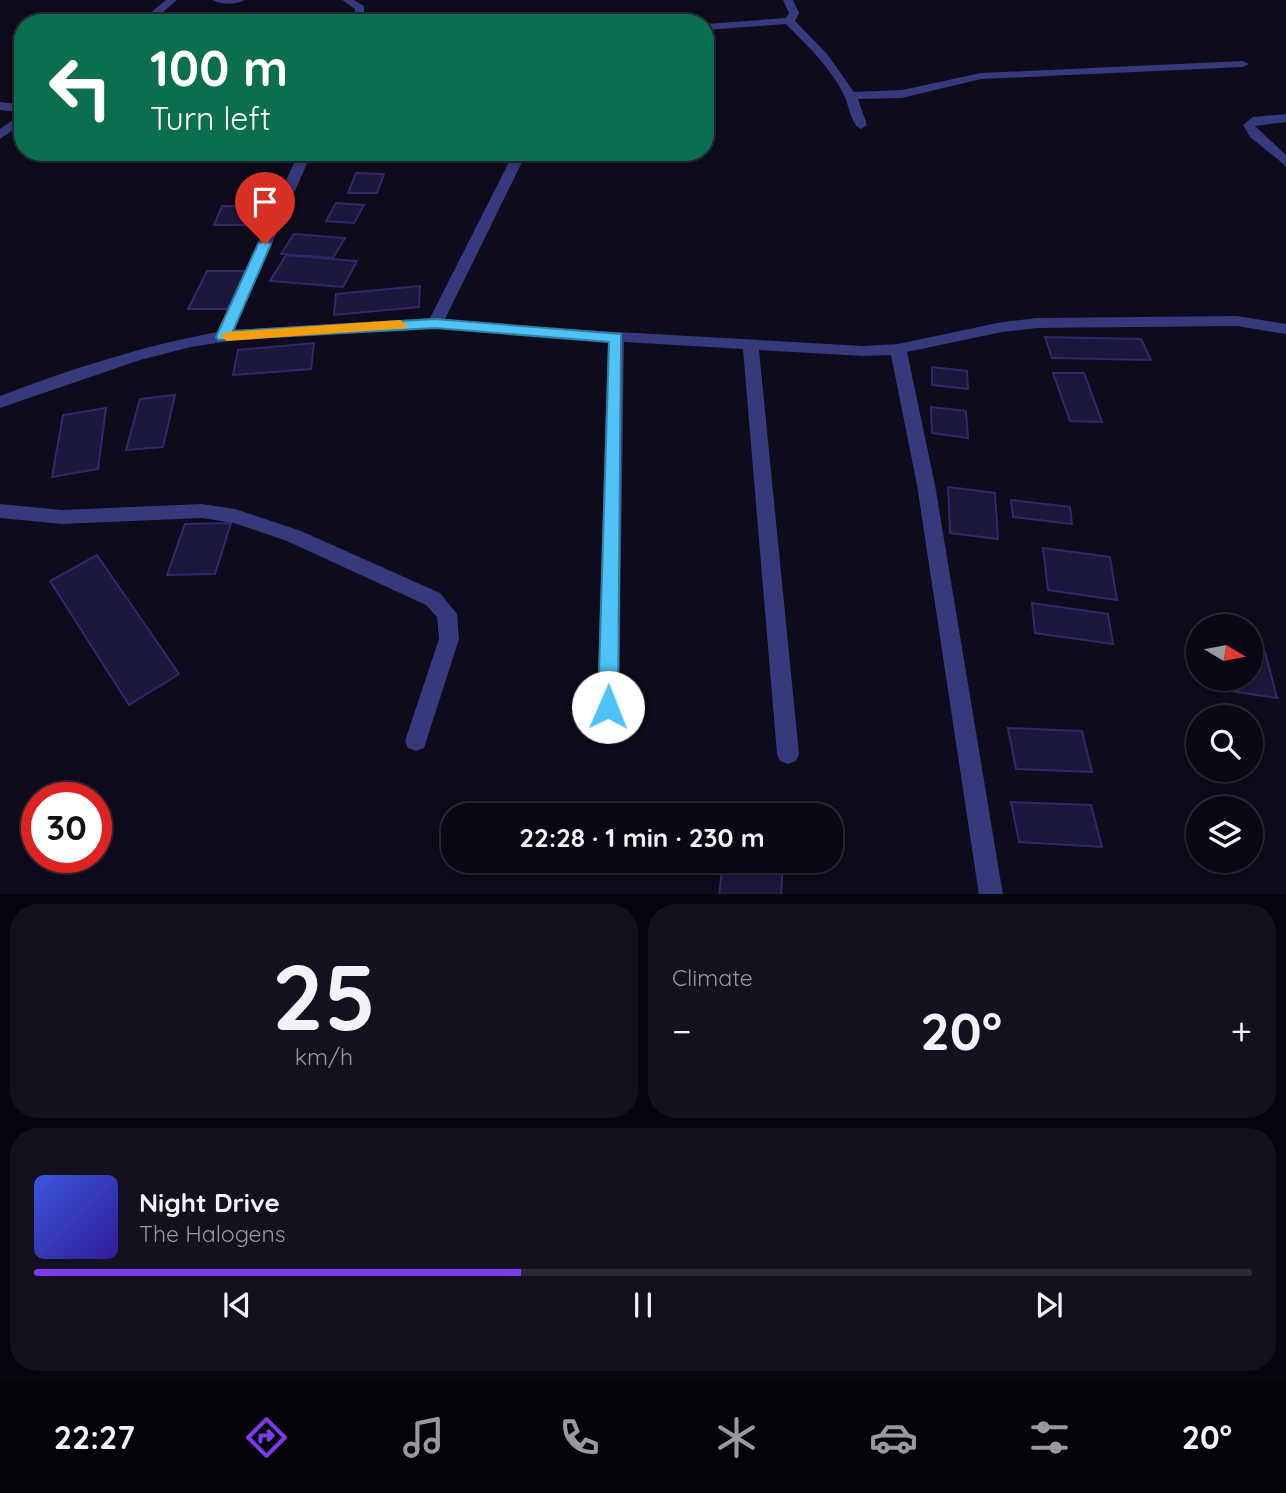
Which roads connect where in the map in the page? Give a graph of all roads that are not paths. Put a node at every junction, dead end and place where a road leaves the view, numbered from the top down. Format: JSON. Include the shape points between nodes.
{"nodes":[{"id":1,"x":172,"y":0,"type":"edge"},
{"id":2,"x":218,"y":0,"type":"edge"},
{"id":3,"x":239,"y":0,"type":"edge"},
{"id":4,"x":348,"y":0,"type":"edge"},
{"id":5,"x":789,"y":0,"type":"edge"},
{"id":6,"x":154,"y":14,"type":"edge"},
{"id":7,"x":360,"y":14,"type":"edge"},
{"id":8,"x":789,"y":21,"type":"junction"},
{"id":9,"x":714,"y":26,"type":"edge"},
{"id":10,"x":1243,"y":64,"type":"dead end"},
{"id":11,"x":853,"y":96,"type":"junction"},
{"id":12,"x":1286,"y":118,"type":"edge"},
{"id":13,"x":14,"y":124,"type":"edge"},
{"id":14,"x":861,"y":125,"type":"dead end"},
{"id":15,"x":0,"y":135,"type":"edge"},
{"id":16,"x":302,"y":161,"type":"edge"},
{"id":17,"x":516,"y":161,"type":"edge"},
{"id":18,"x":1286,"y":162,"type":"edge"},
{"id":19,"x":435,"y":323,"type":"junction"},
{"id":20,"x":1286,"y":329,"type":"edge"},
{"id":21,"x":223,"y":337,"type":"junction"},
{"id":22,"x":616,"y":338,"type":"junction"},
{"id":23,"x":751,"y":346,"type":"junction"},
{"id":24,"x":898,"y":349,"type":"junction"},
{"id":25,"x":0,"y":402,"type":"edge"},
{"id":26,"x":0,"y":511,"type":"edge"},
{"id":27,"x":608,"y":707,"type":"dead end"},
{"id":28,"x":416,"y":741,"type":"dead end"},
{"id":29,"x":788,"y":754,"type":"dead end"},
{"id":30,"x":991,"y":894,"type":"edge"}],
"edges":[{"from":1,"to":6,"type":"street"},
{"from":2,"to":3,"type":"street"},
{"from":4,"to":7,"type":"street","via":[[360,8]]},
{"from":5,"to":8,"type":"street","via":[[794,13]]},
{"from":8,"to":9,"type":"street"},
{"from":8,"to":11,"type":"street","via":[[826,57]]},
{"from":10,"to":11,"type":"street","via":[[981,76],[902,94]]},
{"from":11,"to":14,"type":"street"},
{"from":12,"to":18,"type":"street","via":[[1249,125]]},
{"from":13,"to":15,"type":"street"},
{"from":16,"to":21,"type":"street"},
{"from":17,"to":19,"type":"street"},
{"from":19,"to":21,"type":"street"},
{"from":19,"to":22,"type":"street"},
{"from":20,"to":24,"type":"street","via":[[1237,321],[1037,323]]},
{"from":21,"to":25,"type":"street","via":[[102,364]]},
{"from":22,"to":23,"type":"street"},
{"from":22,"to":27,"type":"street"},
{"from":23,"to":24,"type":"street"},
{"from":23,"to":29,"type":"street"},
{"from":24,"to":30,"type":"street","via":[[926,485]]},
{"from":26,"to":28,"type":"street","via":[[62,517],[189,511],[235,516],[294,536],[433,599],[447,614],[449,639]]}]}
